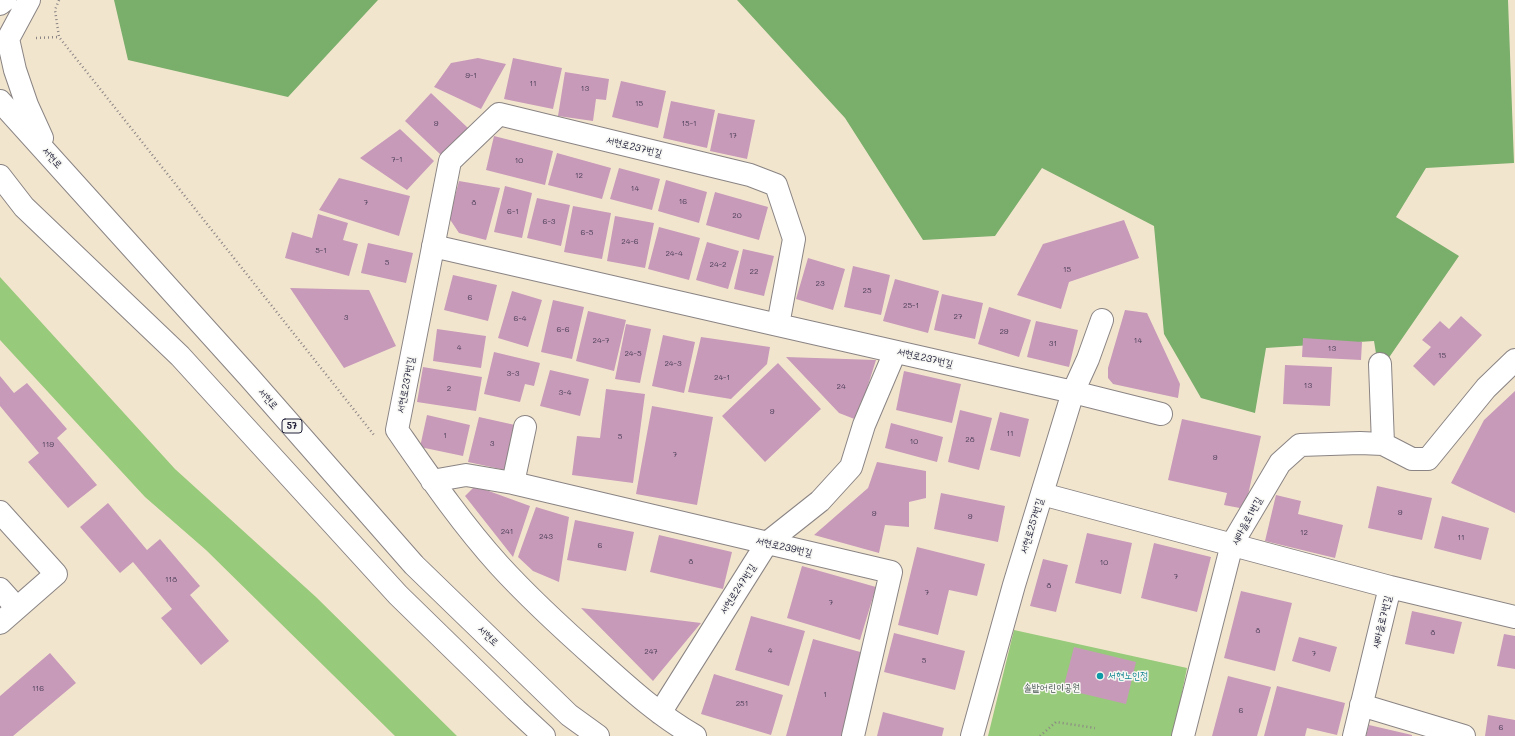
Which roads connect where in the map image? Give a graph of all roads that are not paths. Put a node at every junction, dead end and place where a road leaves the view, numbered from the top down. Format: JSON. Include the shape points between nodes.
{"nodes":[{"id":1,"x":5,"y":0,"type":"edge"},
{"id":2,"x":29,"y":0,"type":"edge"},
{"id":3,"x":0,"y":4,"type":"edge"},
{"id":4,"x":0,"y":101,"type":"edge"},
{"id":5,"x":49,"y":154,"type":"junction"},
{"id":6,"x":0,"y":176,"type":"edge"},
{"id":7,"x":0,"y":197,"type":"edge"},
{"id":8,"x":24,"y":207,"type":"junction"},
{"id":9,"x":433,"y":246,"type":"junction"},
{"id":10,"x":1102,"y":320,"type":"dead end"},
{"id":11,"x":778,"y":325,"type":"junction"},
{"id":12,"x":895,"y":352,"type":"junction"},
{"id":13,"x":1515,"y":360,"type":"edge"},
{"id":14,"x":1380,"y":364,"type":"dead end"},
{"id":15,"x":1073,"y":392,"type":"junction"},
{"id":16,"x":1161,"y":414,"type":"dead end"},
{"id":17,"x":524,"y":427,"type":"dead end"},
{"id":18,"x":1383,"y":444,"type":"junction"},
{"id":19,"x":432,"y":481,"type":"junction"},
{"id":20,"x":513,"y":483,"type":"junction"},
{"id":21,"x":1042,"y":494,"type":"junction"},
{"id":22,"x":0,"y":512,"type":"edge"},
{"id":23,"x":767,"y":543,"type":"junction"},
{"id":24,"x":1232,"y":544,"type":"junction"},
{"id":25,"x":1390,"y":587,"type":"junction"},
{"id":26,"x":0,"y":589,"type":"edge"},
{"id":27,"x":17,"y":608,"type":"junction"},
{"id":28,"x":1515,"y":617,"type":"edge"},
{"id":29,"x":0,"y":623,"type":"edge"},
{"id":30,"x":1361,"y":705,"type":"junction"},
{"id":31,"x":660,"y":713,"type":"junction"},
{"id":32,"x":544,"y":736,"type":"edge"},
{"id":33,"x":598,"y":736,"type":"edge"},
{"id":34,"x":695,"y":736,"type":"edge"},
{"id":35,"x":853,"y":736,"type":"edge"},
{"id":36,"x":972,"y":736,"type":"edge"},
{"id":37,"x":1184,"y":736,"type":"edge"},
{"id":38,"x":1354,"y":736,"type":"edge"},
{"id":39,"x":1464,"y":736,"type":"edge"}],
"edges":[{"from":1,"to":3,"type":"street"},
{"from":2,"to":5,"type":"street","via":[[8,39],[27,105]]},
{"from":4,"to":5,"type":"street","name":"서현로","number":"57"},
{"from":5,"to":33,"type":"street","name":"서현로","number":"57","via":[[414,565],[569,715]]},
{"from":6,"to":8,"type":"street"},
{"from":7,"to":8,"type":"street"},
{"from":8,"to":32,"type":"street","via":[[180,356],[398,594]]},
{"from":9,"to":11,"type":"street","name":"서현로237번길"},
{"from":9,"to":11,"type":"street","name":"서현로237번길","via":[[450,161],[499,114],[750,175],[776,185],[794,239]]},
{"from":9,"to":19,"type":"street","name":"서현로237번길","via":[[397,430]]},
{"from":10,"to":15,"type":"street","name":"서현로257번길"},
{"from":11,"to":12,"type":"street","name":"서현로237번길"},
{"from":12,"to":15,"type":"street","name":"서현로237번길"},
{"from":12,"to":23,"type":"street","name":"서현로247번길","via":[[864,425],[850,467],[820,501]]},
{"from":13,"to":18,"type":"street","via":[[1482,394],[1428,459],[1412,459]]},
{"from":14,"to":18,"type":"street"},
{"from":15,"to":16,"type":"street","name":"서현로237번길"},
{"from":15,"to":21,"type":"street","name":"서현로257번길"},
{"from":17,"to":20,"type":"street"},
{"from":18,"to":24,"type":"street","name":"새마을로1번길","via":[[1300,445],[1280,463]]},
{"from":19,"to":20,"type":"street","name":"서현로239번길","via":[[466,475]]},
{"from":19,"to":31,"type":"street","via":[[499,565],[578,643]]},
{"from":20,"to":23,"type":"street","name":"서현로239번길"},
{"from":21,"to":24,"type":"street"},
{"from":21,"to":36,"type":"street","name":"서현로257번길"},
{"from":22,"to":27,"type":"street","via":[[56,574]]},
{"from":23,"to":31,"type":"street","name":"서현로247번길"},
{"from":23,"to":35,"type":"street","name":"서현로239번길","via":[[891,572]]},
{"from":24,"to":25,"type":"street"},
{"from":24,"to":37,"type":"street","name":"새마을로1번길"},
{"from":25,"to":28,"type":"street","name":"새마을로7번길"},
{"from":25,"to":30,"type":"street","name":"새마을로7번길"},
{"from":26,"to":27,"type":"street"},
{"from":27,"to":29,"type":"street"},
{"from":30,"to":38,"type":"street","name":"새마을로7번길"},
{"from":30,"to":39,"type":"street"},
{"from":31,"to":34,"type":"street"}]}
